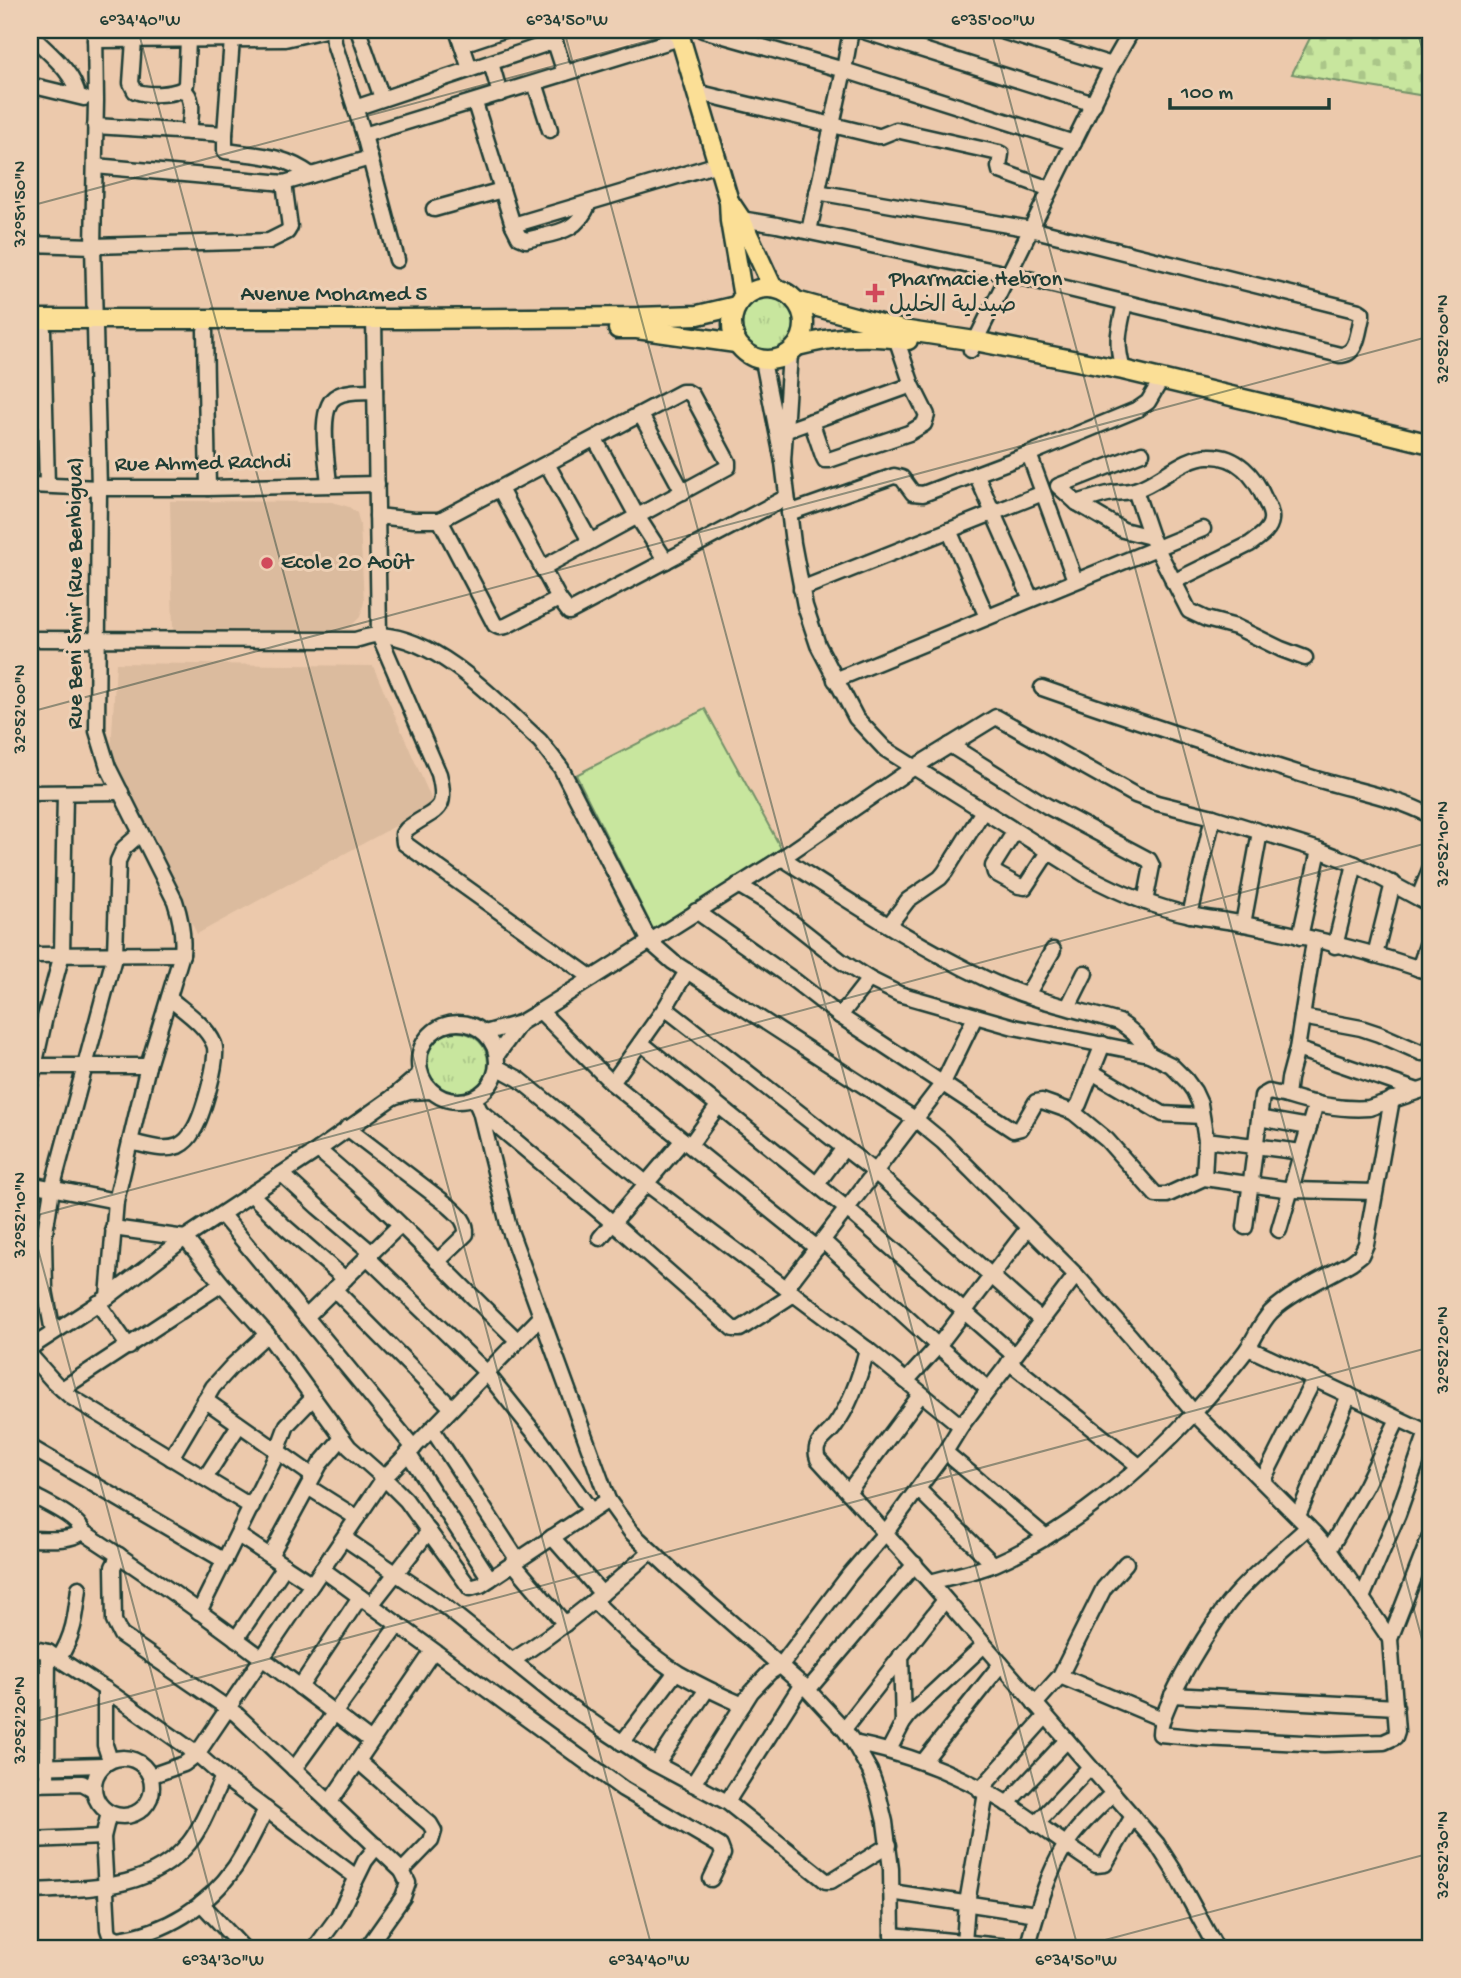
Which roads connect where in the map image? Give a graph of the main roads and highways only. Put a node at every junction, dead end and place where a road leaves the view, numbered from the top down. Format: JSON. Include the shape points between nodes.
{"nodes":[{"id":1,"x":679,"y":34,"type":"edge"},
{"id":2,"x":735,"y":220,"type":"junction"},
{"id":3,"x":773,"y":288,"type":"junction"},
{"id":4,"x":796,"y":301,"type":"junction"},
{"id":5,"x":740,"y":302,"type":"junction"},
{"id":6,"x":638,"y":323,"type":"junction"},
{"id":7,"x":96,"y":324,"type":"junction"},
{"id":8,"x":374,"y":324,"type":"junction"},
{"id":9,"x":34,"y":327,"type":"edge"},
{"id":10,"x":894,"y":333,"type":"junction"},
{"id":11,"x":736,"y":343,"type":"junction"},
{"id":12,"x":973,"y":346,"type":"junction"},
{"id":13,"x":794,"y":350,"type":"junction"},
{"id":14,"x":1158,"y":385,"type":"junction"},
{"id":15,"x":1431,"y":444,"type":"edge"},
{"id":16,"x":1431,"y":454,"type":"edge"}],
"edges":[{"from":1,"to":2,"type":"main road"},
{"from":2,"to":3,"type":"main road"},
{"from":2,"to":5,"type":"main road"},
{"from":3,"to":4,"type":"main road"},
{"from":3,"to":5,"type":"main road","via":[[752,291]]},
{"from":4,"to":10,"type":"main road"},
{"from":4,"to":13,"type":"main road","via":[[804,328]]},
{"from":5,"to":6,"type":"main road","via":[[698,315]]},
{"from":5,"to":11,"type":"main road","via":[[731,324]]},
{"from":6,"to":8,"type":"main road","name":"Avenue Mohamed 5"},
{"from":6,"to":11,"type":"main road"},
{"from":7,"to":8,"type":"main road","name":"Avenue Mohamed 5"},
{"from":7,"to":8,"type":"main road","name":"Avenue Mohamed 5","via":[[205,331]]},
{"from":7,"to":9,"type":"main road","name":"Avenue Mohamed 5"},
{"from":10,"to":12,"type":"main road"},
{"from":10,"to":13,"type":"main road","via":[[824,339]]},
{"from":11,"to":13,"type":"main road","via":[[743,352],[763,361],[777,360]]},
{"from":12,"to":14,"type":"main road"},
{"from":12,"to":14,"type":"main road","via":[[1123,370]]},
{"from":14,"to":15,"type":"main road"},
{"from":14,"to":16,"type":"main road"}]}
